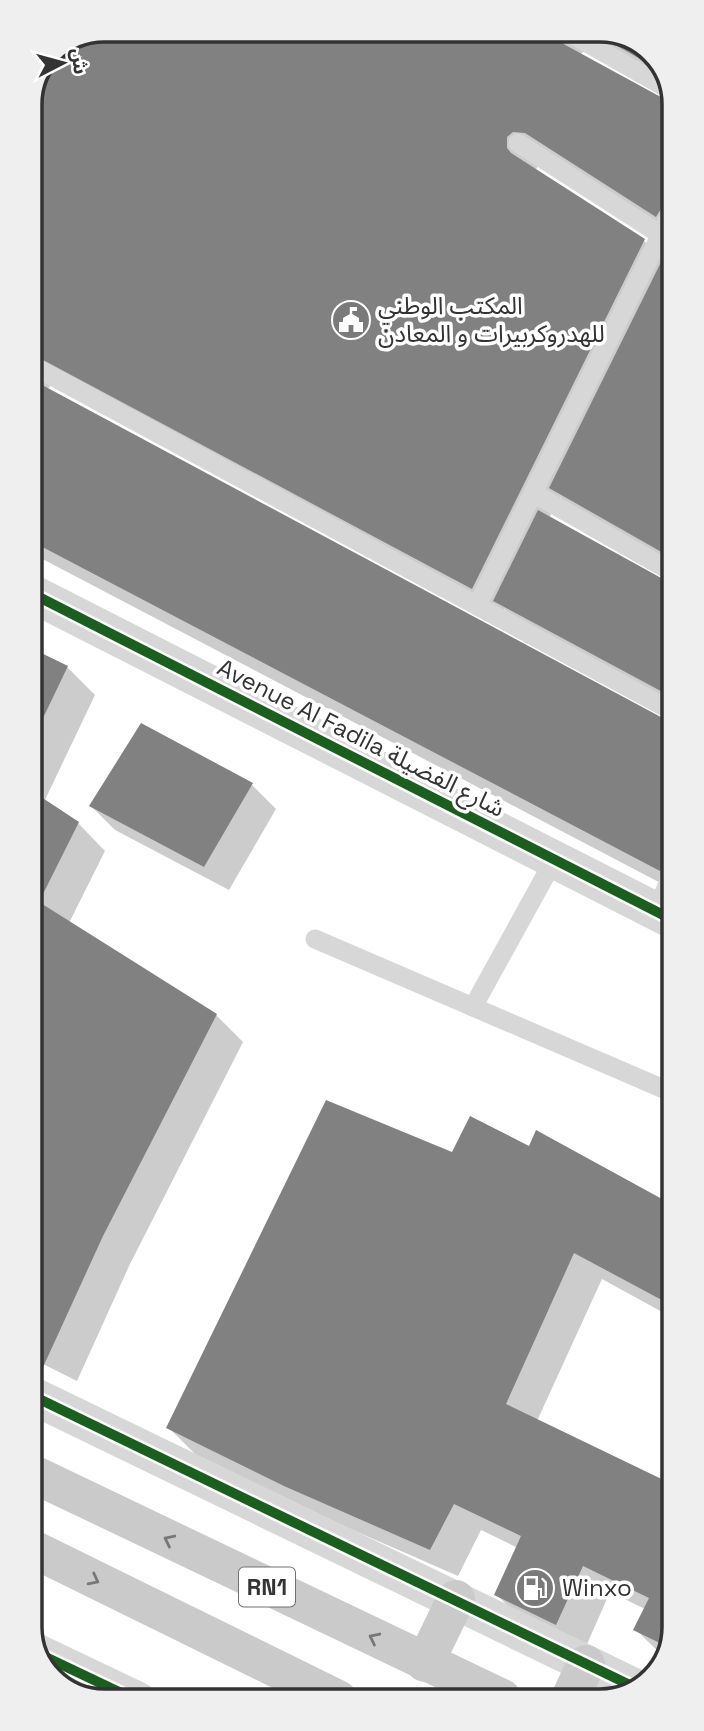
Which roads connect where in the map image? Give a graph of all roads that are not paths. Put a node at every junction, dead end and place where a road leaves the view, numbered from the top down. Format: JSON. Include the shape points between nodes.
{"nodes":[{"id":1,"x":585,"y":42,"type":"edge"},
{"id":2,"x":659,"y":84,"type":"edge"},
{"id":3,"x":518,"y":143,"type":"dead end"},
{"id":4,"x":661,"y":235,"type":"joint"},
{"id":5,"x":42,"y":371,"type":"edge"},
{"id":6,"x":535,"y":494,"type":"junction"},
{"id":7,"x":662,"y":566,"type":"edge"},
{"id":8,"x":42,"y":599,"type":"edge"},
{"id":9,"x":477,"y":606,"type":"junction"},
{"id":10,"x":662,"y":706,"type":"edge"},
{"id":11,"x":554,"y":860,"type":"junction"},
{"id":12,"x":662,"y":915,"type":"edge"},
{"id":13,"x":315,"y":939,"type":"dead end"},
{"id":14,"x":473,"y":1007,"type":"junction"},
{"id":15,"x":662,"y":1088,"type":"edge"},
{"id":16,"x":42,"y":1400,"type":"edge"},
{"id":17,"x":42,"y":1478,"type":"edge"},
{"id":18,"x":42,"y":1553,"type":"edge"},
{"id":19,"x":456,"y":1600,"type":"junction"},
{"id":20,"x":53,"y":1662,"type":"edge"},
{"id":21,"x":425,"y":1663,"type":"junction"},
{"id":22,"x":586,"y":1664,"type":"junction"},
{"id":23,"x":626,"y":1683,"type":"edge"},
{"id":24,"x":103,"y":1689,"type":"edge"},
{"id":25,"x":318,"y":1689,"type":"edge"},
{"id":26,"x":482,"y":1689,"type":"edge"},
{"id":27,"x":574,"y":1689,"type":"edge"}],
"edges":[{"from":1,"to":2,"type":"lane"},
{"from":3,"to":4,"type":"lane"},
{"from":4,"to":6,"type":"lane"},
{"from":5,"to":9,"type":"lane"},
{"from":6,"to":7,"type":"lane"},
{"from":6,"to":9,"type":"lane"},
{"from":8,"to":11,"type":"street","name":"Avenue Al Fadila شارع الفضيلة"},
{"from":9,"to":10,"type":"lane"},
{"from":11,"to":12,"type":"street","name":"Avenue Al Fadila شارع الفضيلة"},
{"from":11,"to":14,"type":"lane"},
{"from":13,"to":14,"type":"lane"},
{"from":14,"to":15,"type":"lane"},
{"from":16,"to":19,"type":"street"},
{"from":21,"to":17,"type":"main road","number":"RN1","one_way":true},
{"from":18,"to":25,"type":"main road","one_way":true},
{"from":19,"to":21,"type":"main road"},
{"from":19,"to":22,"type":"street"},
{"from":20,"to":24,"type":"street"},
{"from":21,"to":26,"type":"main road","number":"RN1"},
{"from":22,"to":23,"type":"street"},
{"from":22,"to":27,"type":"main road"}]}
